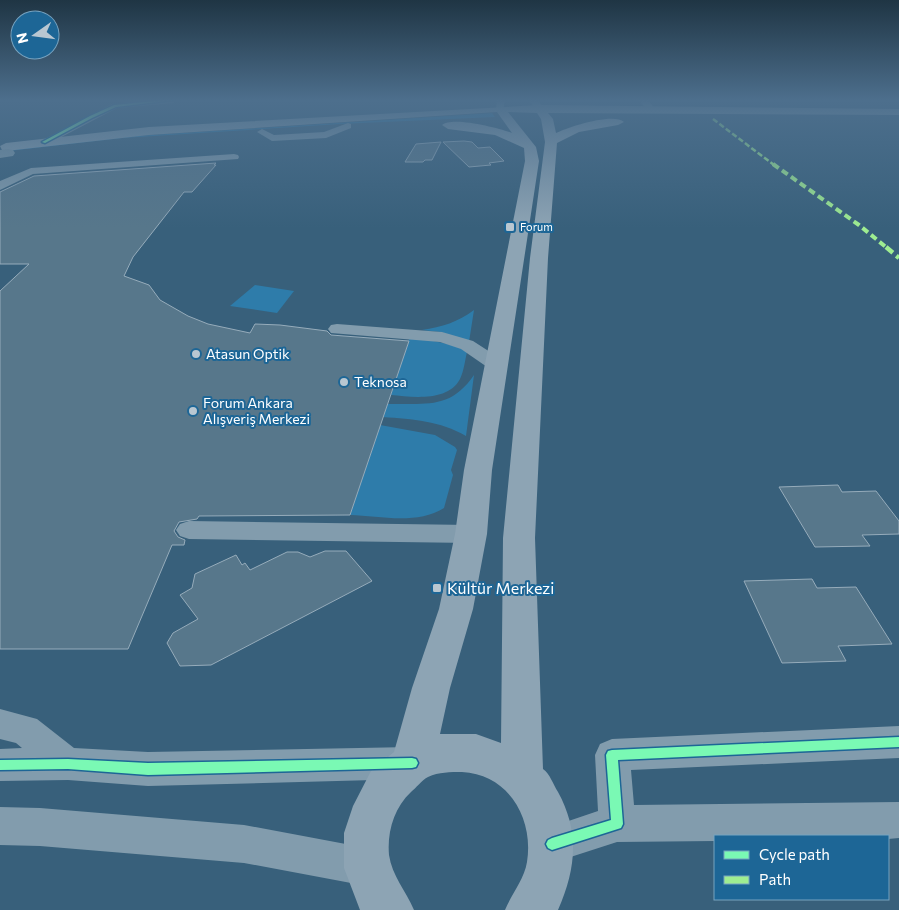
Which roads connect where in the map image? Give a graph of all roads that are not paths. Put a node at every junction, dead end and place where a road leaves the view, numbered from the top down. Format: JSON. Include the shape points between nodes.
{"nodes":[{"id":1,"x":42,"y":142,"type":"edge"},
{"id":2,"x":99,"y":142,"type":"edge"},
{"id":3,"x":540,"y":142,"type":"edge"},
{"id":4,"x":543,"y":142,"type":"edge"},
{"id":5,"x":2,"y":151,"type":"edge"},
{"id":6,"x":234,"y":157,"type":"dead end"},
{"id":7,"x":0,"y":186,"type":"edge"},
{"id":8,"x":338,"y":329,"type":"dead end"},
{"id":9,"x":497,"y":365,"type":"junction"},
{"id":10,"x":189,"y":530,"type":"dead end"},
{"id":11,"x":471,"y":534,"type":"junction"},
{"id":12,"x":0,"y":724,"type":"edge"},
{"id":13,"x":899,"y":742,"type":"edge"},
{"id":14,"x":412,"y":763,"type":"junction"},
{"id":15,"x":0,"y":764,"type":"edge"},
{"id":16,"x":68,"y":764,"type":"junction"},
{"id":17,"x":522,"y":777,"type":"junction"},
{"id":18,"x":899,"y":820,"type":"edge"},
{"id":19,"x":617,"y":824,"type":"junction"},
{"id":20,"x":0,"y":826,"type":"edge"},
{"id":21,"x":552,"y":844,"type":"junction"},
{"id":22,"x":378,"y":896,"type":"edge"},
{"id":23,"x":530,"y":910,"type":"edge"}],
"edges":[{"from":1,"to":5,"type":"main road"},
{"from":2,"to":5,"type":"main road"},
{"from":3,"to":9,"type":"main road","via":[[532,161]]},
{"from":4,"to":17,"type":"main road","via":[[540,258],[519,538]]},
{"from":6,"to":7,"type":"street","via":[[31,172]]},
{"from":8,"to":9,"type":"street","via":[[442,337],[467,345]]},
{"from":9,"to":11,"type":"main road","via":[[478,470]]},
{"from":10,"to":11,"type":"street"},
{"from":11,"to":14,"type":"main road","via":[[456,610]]},
{"from":12,"to":16,"type":"street","via":[[25,730]]},
{"from":13,"to":19,"type":"street","via":[[612,755]]},
{"from":14,"to":16,"type":"street","via":[[148,768]]},
{"from":14,"to":17,"type":"main road","via":[[434,754],[457,750],[503,762]]},
{"from":14,"to":22,"type":"main road","via":[[390,780],[374,806],[365,835]]},
{"from":15,"to":16,"type":"street"},
{"from":17,"to":21,"type":"main road","via":[[537,796],[548,819]]},
{"from":18,"to":19,"type":"street"},
{"from":19,"to":21,"type":"street"},
{"from":20,"to":22,"type":"street","via":[[244,844]]},
{"from":21,"to":23,"type":"main road","via":[[550,873]]}]}
